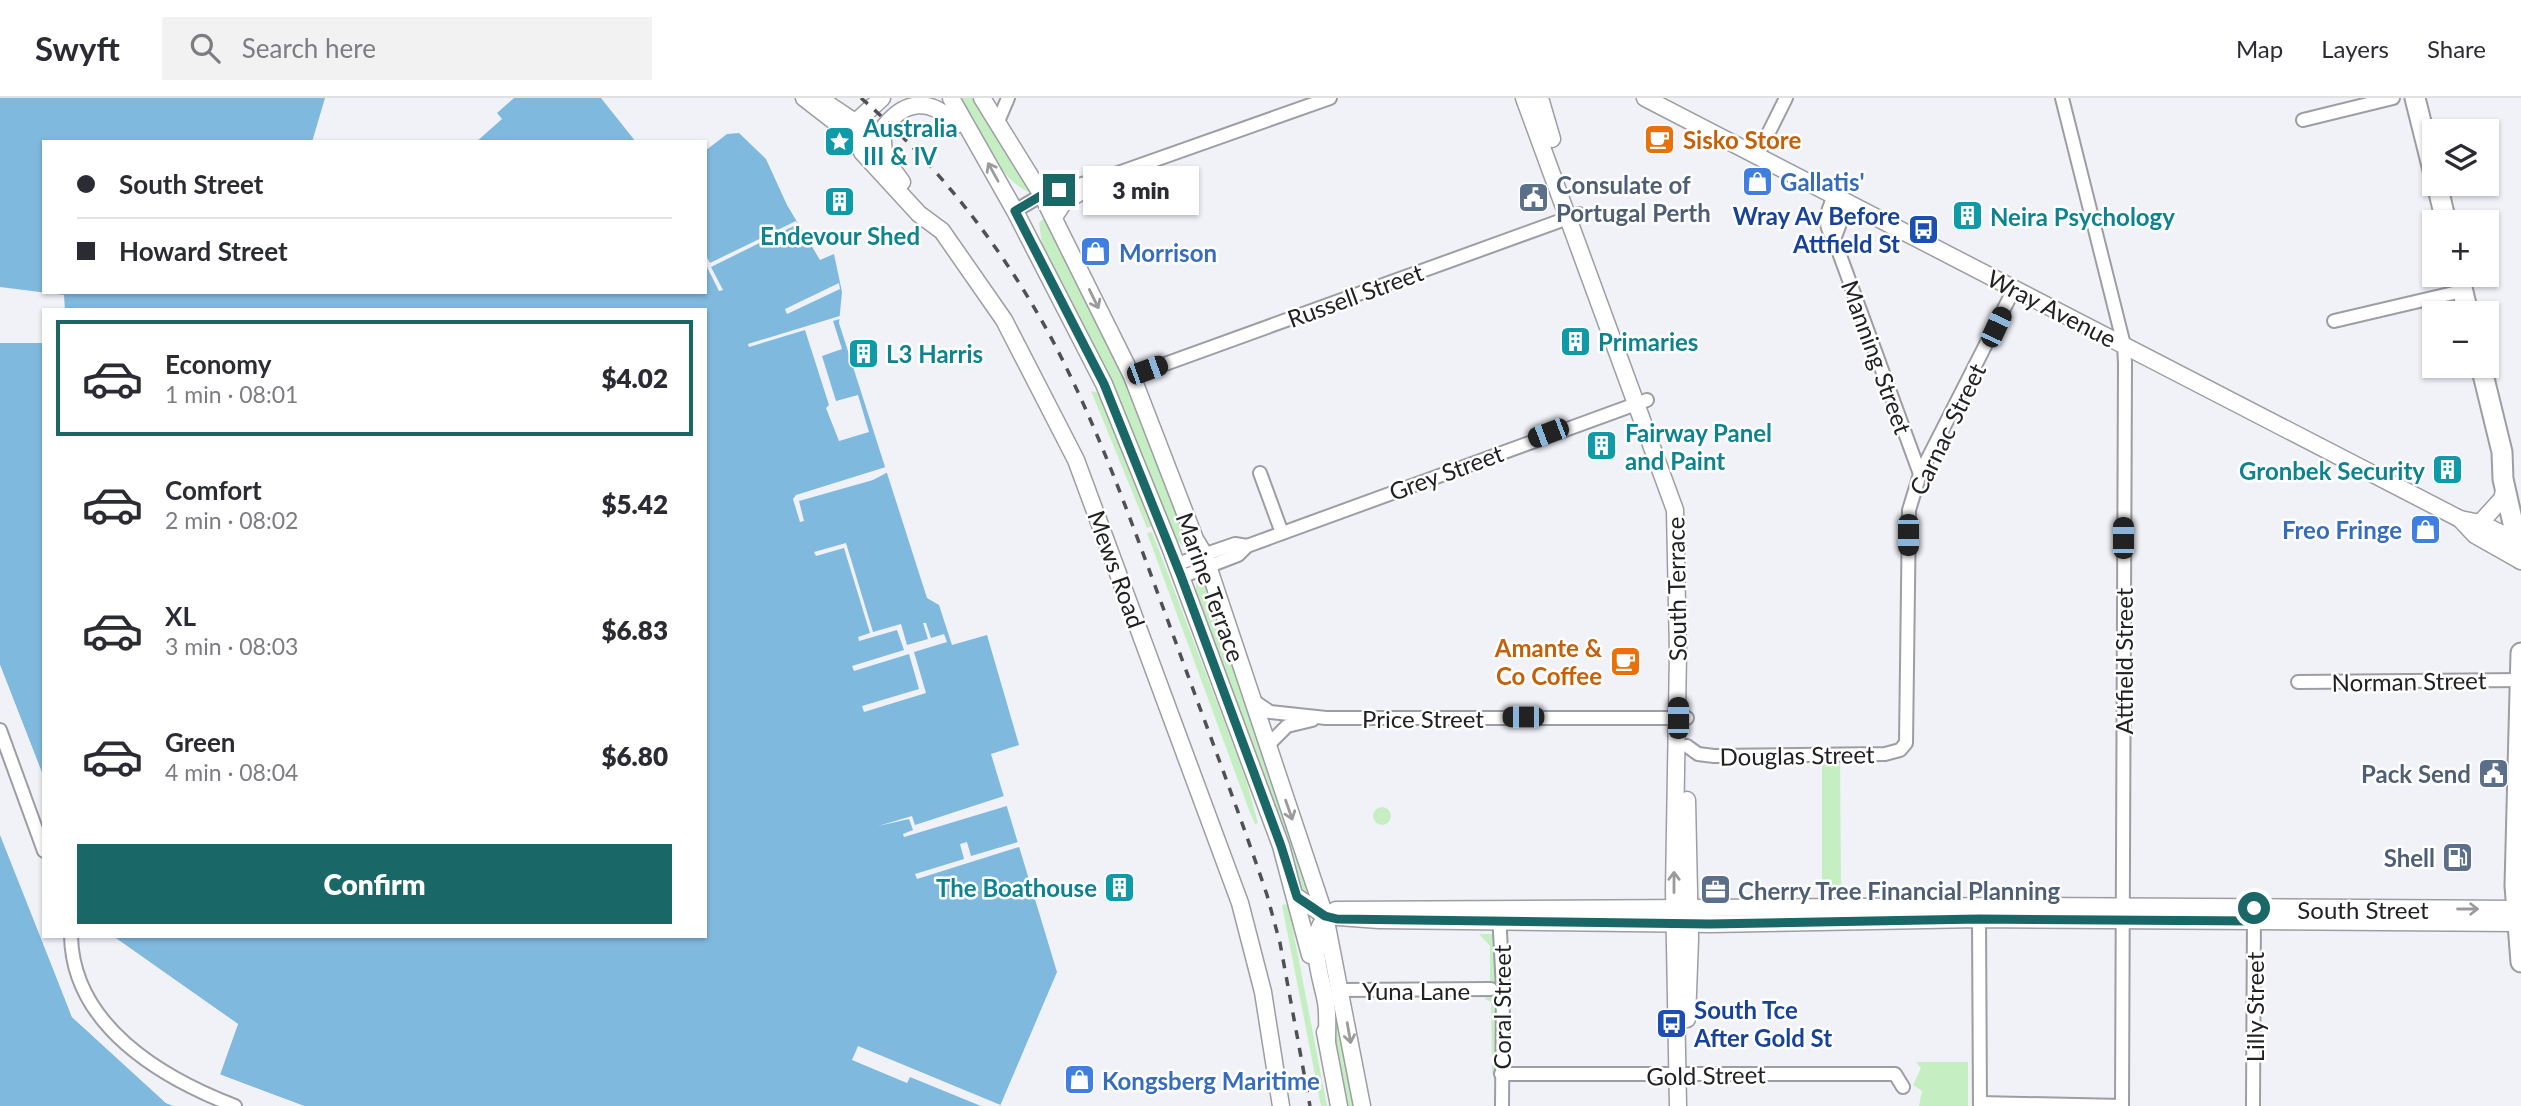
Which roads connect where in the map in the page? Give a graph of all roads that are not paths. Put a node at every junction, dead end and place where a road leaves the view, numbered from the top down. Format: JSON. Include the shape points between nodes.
{"nodes":[{"id":1,"x":804,"y":98,"type":"edge"},
{"id":2,"x":820,"y":98,"type":"edge"},
{"id":3,"x":882,"y":98,"type":"edge"},
{"id":4,"x":911,"y":98,"type":"edge"},
{"id":5,"x":951,"y":98,"type":"edge"},
{"id":6,"x":982,"y":98,"type":"edge"},
{"id":7,"x":1008,"y":98,"type":"edge"},
{"id":8,"x":1330,"y":98,"type":"edge"},
{"id":9,"x":1524,"y":98,"type":"edge"},
{"id":10,"x":1540,"y":98,"type":"edge"},
{"id":11,"x":1644,"y":98,"type":"edge"},
{"id":12,"x":1786,"y":98,"type":"edge"},
{"id":13,"x":2062,"y":98,"type":"edge"},
{"id":14,"x":2393,"y":98,"type":"edge"},
{"id":15,"x":2415,"y":98,"type":"edge"},
{"id":16,"x":901,"y":105,"type":"edge"},
{"id":17,"x":2303,"y":120,"type":"dead end"},
{"id":18,"x":854,"y":122,"type":"junction"},
{"id":19,"x":997,"y":124,"type":"junction"},
{"id":20,"x":2422,"y":126,"type":"edge"},
{"id":21,"x":979,"y":145,"type":"junction"},
{"id":22,"x":1757,"y":156,"type":"junction"},
{"id":23,"x":888,"y":164,"type":"junction"},
{"id":24,"x":1104,"y":178,"type":"junction"},
{"id":25,"x":1042,"y":195,"type":"junction"},
{"id":26,"x":1841,"y":199,"type":"junction"},
{"id":27,"x":1015,"y":211,"type":"junction"},
{"id":28,"x":1574,"y":216,"type":"junction"},
{"id":29,"x":1054,"y":218,"type":"junction"},
{"id":30,"x":934,"y":222,"type":"junction"},
{"id":31,"x":2447,"y":287,"type":"edge"},
{"id":32,"x":2014,"y":289,"type":"junction"},
{"id":33,"x":2334,"y":321,"type":"dead end"},
{"id":34,"x":2124,"y":345,"type":"junction"},
{"id":35,"x":1132,"y":376,"type":"junction"},
{"id":36,"x":2484,"y":378,"type":"edge"},
{"id":37,"x":1642,"y":401,"type":"junction"},
{"id":38,"x":1260,"y":473,"type":"dead end"},
{"id":39,"x":1920,"y":474,"type":"junction"},
{"id":40,"x":2513,"y":492,"type":"edge"},
{"id":41,"x":2460,"y":519,"type":"junction"},
{"id":42,"x":2480,"y":523,"type":"junction"},
{"id":43,"x":1282,"y":533,"type":"junction"},
{"id":44,"x":2520,"y":551,"type":"edge"},
{"id":45,"x":1206,"y":561,"type":"junction"},
{"id":46,"x":1179,"y":570,"type":"junction"},
{"id":47,"x":2521,"y":653,"type":"edge"},
{"id":48,"x":2521,"y":680,"type":"edge"},
{"id":49,"x":2298,"y":682,"type":"dead end"},
{"id":50,"x":1250,"y":698,"type":"junction"},
{"id":51,"x":1326,"y":718,"type":"junction"},
{"id":52,"x":1682,"y":718,"type":"junction"},
{"id":53,"x":0,"y":730,"type":"edge"},
{"id":54,"x":1906,"y":743,"type":"joint"},
{"id":55,"x":1268,"y":745,"type":"junction"},
{"id":56,"x":1687,"y":747,"type":"junction"},
{"id":57,"x":42,"y":846,"type":"edge"},
{"id":58,"x":1316,"y":887,"type":"junction"},
{"id":59,"x":1297,"y":897,"type":"junction"},
{"id":60,"x":1378,"y":914,"type":"junction"},
{"id":61,"x":2123,"y":914,"type":"junction"},
{"id":62,"x":1499,"y":915,"type":"junction"},
{"id":63,"x":2254,"y":915,"type":"junction"},
{"id":64,"x":1325,"y":916,"type":"junction"},
{"id":65,"x":1682,"y":916,"type":"junction"},
{"id":66,"x":2519,"y":916,"type":"edge"},
{"id":67,"x":1979,"y":919,"type":"junction"},
{"id":68,"x":71,"y":938,"type":"edge"},
{"id":69,"x":1331,"y":942,"type":"junction"},
{"id":70,"x":2521,"y":962,"type":"edge"},
{"id":71,"x":1490,"y":989,"type":"dead end"},
{"id":72,"x":1342,"y":990,"type":"junction"},
{"id":73,"x":1327,"y":1041,"type":"junction"},
{"id":74,"x":1501,"y":1074,"type":"junction"},
{"id":75,"x":1683,"y":1075,"type":"junction"},
{"id":76,"x":1903,"y":1087,"type":"dead end"},
{"id":77,"x":1980,"y":1105,"type":"edge"},
{"id":78,"x":235,"y":1106,"type":"edge"},
{"id":79,"x":1281,"y":1106,"type":"edge"},
{"id":80,"x":1339,"y":1106,"type":"edge"},
{"id":81,"x":1362,"y":1106,"type":"edge"},
{"id":82,"x":1502,"y":1106,"type":"edge"},
{"id":83,"x":1678,"y":1106,"type":"edge"},
{"id":84,"x":1687,"y":1106,"type":"edge"},
{"id":85,"x":2122,"y":1106,"type":"edge"},
{"id":86,"x":2253,"y":1106,"type":"edge"}],
"edges":[{"from":1,"to":18,"type":"street"},
{"from":2,"to":18,"type":"street"},
{"from":3,"to":18,"type":"street"},
{"from":4,"to":16,"type":"street"},
{"from":5,"to":21,"type":"street","name":"Marine Terrace"},
{"from":6,"to":19,"type":"street","name":"Marine Terrace"},
{"from":7,"to":19,"type":"street"},
{"from":8,"to":24,"type":"street"},
{"from":9,"to":28,"type":"street","name":"South Terrace"},
{"from":10,"to":28,"type":"street","name":"South Terrace"},
{"from":11,"to":22,"type":"street","name":"Wray Avenue"},
{"from":12,"to":22,"type":"street"},
{"from":13,"to":34,"type":"street","name":"Attfield Street"},
{"from":14,"to":17,"type":"street"},
{"from":15,"to":20,"type":"main road"},
{"from":16,"to":18,"type":"street","via":[[882,118]]},
{"from":16,"to":21,"type":"street","via":[[933,101]]},
{"from":16,"to":23,"type":"street","via":[[881,136]]},
{"from":18,"to":23,"type":"street"},
{"from":18,"to":30,"type":"street","name":"Mews Road","via":[[862,152],[919,214]]},
{"from":19,"to":25,"type":"street","name":"Marine Terrace"},
{"from":27,"to":21,"type":"street","name":"Marine Terrace","one_way":true},
{"from":22,"to":26,"type":"street","name":"Wray Avenue"},
{"from":23,"to":30,"type":"street","via":[[929,210]]},
{"from":24,"to":25,"type":"street"},
{"from":24,"to":29,"type":"street","via":[[1063,202]]},
{"from":25,"to":27,"type":"street"},
{"from":25,"to":29,"type":"street","name":"Marine Terrace"},
{"from":26,"to":32,"type":"street","name":"Wray Avenue"},
{"from":26,"to":39,"type":"street","name":"Manning Street","via":[[1826,223]]},
{"from":27,"to":46,"type":"street","name":"Marine Terrace","via":[[1104,384]]},
{"from":28,"to":35,"type":"street","name":"Russell Street"},
{"from":28,"to":37,"type":"street","name":"South Terrace"},
{"from":29,"to":35,"type":"street","name":"Marine Terrace","one_way":true},
{"from":30,"to":79,"type":"street","name":"Mews Road","via":[[1004,320],[1076,460],[1240,903],[1263,992]]},
{"from":31,"to":33,"type":"street"},
{"from":32,"to":34,"type":"street","name":"Wray Avenue"},
{"from":32,"to":39,"type":"street","name":"Carnac Street"},
{"from":34,"to":41,"type":"street","name":"Wray Avenue"},
{"from":34,"to":61,"type":"street","name":"Attfield Street"},
{"from":35,"to":45,"type":"street","name":"Marine Terrace"},
{"from":36,"to":40,"type":"main road"},
{"from":37,"to":43,"type":"street","name":"Grey Street"},
{"from":37,"to":52,"type":"street","name":"South Terrace","via":[[1675,510]]},
{"from":38,"to":43,"type":"street"},
{"from":39,"to":54,"type":"street","name":"Carnac Street","via":[[1909,510]]},
{"from":40,"to":42,"type":"street"},
{"from":40,"to":44,"type":"main road"},
{"from":41,"to":42,"type":"street","name":"Wray Avenue"},
{"from":41,"to":44,"type":"street","name":"Wray Avenue","via":[[2475,535]]},
{"from":42,"to":44,"type":"street","name":"Wray Avenue"},
{"from":43,"to":45,"type":"street","name":"Grey Street","via":[[1247,546],[1235,544]]},
{"from":45,"to":46,"type":"street","name":"Grey Street"},
{"from":45,"to":50,"type":"street","name":"Marine Terrace"},
{"from":46,"to":59,"type":"street","name":"Marine Terrace"},
{"from":47,"to":48,"type":"main road"},
{"from":48,"to":49,"type":"street","name":"Norman Street"},
{"from":48,"to":66,"type":"main road"},
{"from":50,"to":51,"type":"street","name":"Price Street","via":[[1270,712]]},
{"from":50,"to":55,"type":"street","name":"Marine Terrace"},
{"from":51,"to":52,"type":"street","name":"Price Street"},
{"from":51,"to":55,"type":"street","name":"Price Street","via":[[1287,726]]},
{"from":52,"to":56,"type":"street","name":"South Terrace"},
{"from":65,"to":52,"type":"street","name":"South Terrace","one_way":true},
{"from":53,"to":57,"type":"street"},
{"from":54,"to":56,"type":"street","name":"Douglas Street","via":[[1885,754],[1705,756]]},
{"from":55,"to":58,"type":"street","name":"Marine Terrace","one_way":true},
{"from":56,"to":65,"type":"street","name":"South Terrace"},
{"from":58,"to":60,"type":"street","via":[[1333,901]]},
{"from":58,"to":64,"type":"street","name":"Marine Terrace"},
{"from":59,"to":64,"type":"street"},
{"from":59,"to":73,"type":"street","name":"Marine Terrace"},
{"from":60,"to":62,"type":"street","name":"South Street"},
{"from":60,"to":64,"type":"street","name":"South Street","via":[[1336,910]]},
{"from":60,"to":69,"type":"street","via":[[1349,924]]},
{"from":61,"to":63,"type":"street","name":"South Street"},
{"from":61,"to":65,"type":"street","name":"South Street"},
{"from":61,"to":67,"type":"street","name":"South Street"},
{"from":61,"to":85,"type":"street","name":"Attfield Street"},
{"from":62,"to":65,"type":"street","name":"South Street"},
{"from":62,"to":74,"type":"street","name":"Coral Street"},
{"from":63,"to":66,"type":"street","name":"South Street"},
{"from":63,"to":86,"type":"street","name":"Lilly Street"},
{"from":64,"to":69,"type":"street","name":"Marine Terrace"},
{"from":64,"to":73,"type":"street","via":[[1315,947],[1327,1010]]},
{"from":65,"to":67,"type":"street","name":"South Street"},
{"from":65,"to":75,"type":"street","name":"South Terrace"},
{"from":66,"to":70,"type":"main road"},
{"from":67,"to":77,"type":"street"},
{"from":68,"to":78,"type":"street","via":[[79,975],[99,1016],[129,1048],[167,1075]]},
{"from":69,"to":72,"type":"street","name":"Marine Terrace"},
{"from":71,"to":72,"type":"street","name":"Yuna Lane"},
{"from":72,"to":81,"type":"street","name":"Marine Terrace","one_way":true},
{"from":73,"to":80,"type":"street","name":"Marine Terrace"},
{"from":74,"to":75,"type":"street","name":"Gold Street"},
{"from":74,"to":82,"type":"street","name":"Coral Street"},
{"from":75,"to":76,"type":"street","name":"Gold Street","via":[[1895,1074]]},
{"from":75,"to":83,"type":"street","name":"South Terrace"},
{"from":75,"to":84,"type":"street","name":"South Terrace"},
{"from":77,"to":85,"type":"street"}]}
